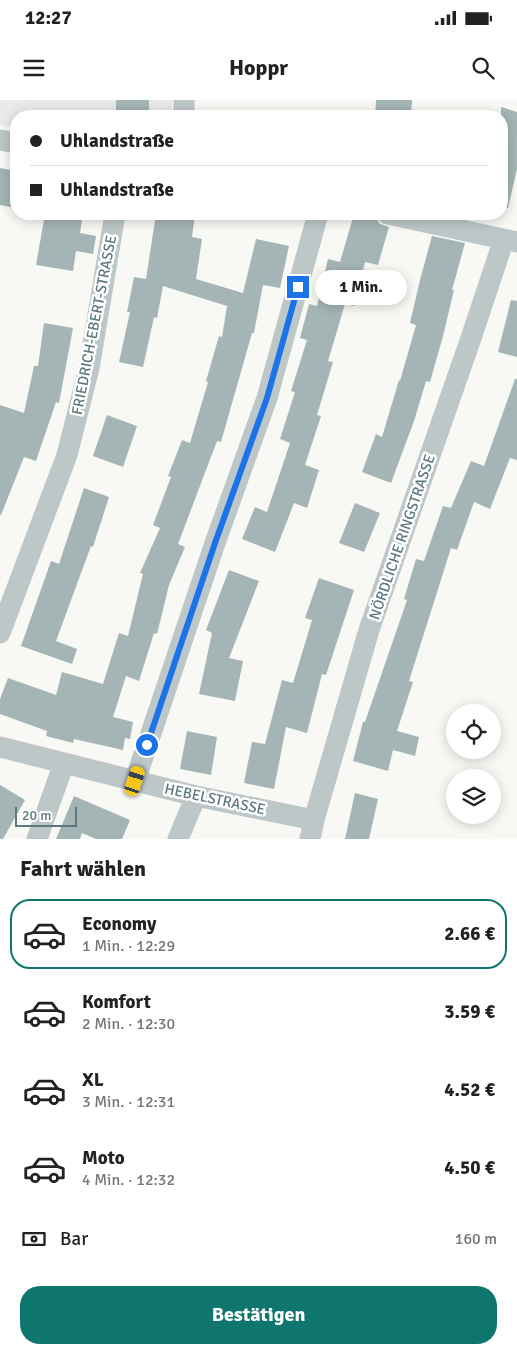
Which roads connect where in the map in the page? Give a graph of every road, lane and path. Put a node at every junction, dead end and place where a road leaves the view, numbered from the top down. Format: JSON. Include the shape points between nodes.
{"nodes":[{"id":1,"x":114,"y":220,"type":"edge"},
{"id":2,"x":316,"y":220,"type":"edge"},
{"id":3,"x":416,"y":220,"type":"edge"},
{"id":4,"x":510,"y":240,"type":"edge"},
{"id":5,"x":0,"y":633,"type":"edge"},
{"id":6,"x":0,"y":747,"type":"edge"},
{"id":7,"x":64,"y":763,"type":"junction"},
{"id":8,"x":135,"y":781,"type":"junction"},
{"id":9,"x":196,"y":796,"type":"junction"},
{"id":10,"x":312,"y":829,"type":"edge"},
{"id":11,"x":37,"y":839,"type":"edge"},
{"id":12,"x":178,"y":839,"type":"edge"}],
"edges":[{"from":1,"to":5,"type":"street","name":"FRIEDRICH-EBERT-STRASSE","via":[[89,368],[67,455]]},
{"from":2,"to":8,"type":"street","via":[[267,398]]},
{"from":3,"to":4,"type":"street"},
{"from":4,"to":10,"type":"street","name":"NÖRDLICHE RINGSTRASSE","via":[[470,341],[369,630]]},
{"from":6,"to":7,"type":"street","name":"HEBELSTRASSE"},
{"from":7,"to":8,"type":"street","name":"HEBELSTRASSE"},
{"from":7,"to":11,"type":"street"},
{"from":8,"to":9,"type":"street","name":"HEBELSTRASSE"},
{"from":9,"to":10,"type":"street","name":"HEBELSTRASSE"},
{"from":9,"to":12,"type":"street"}]}
